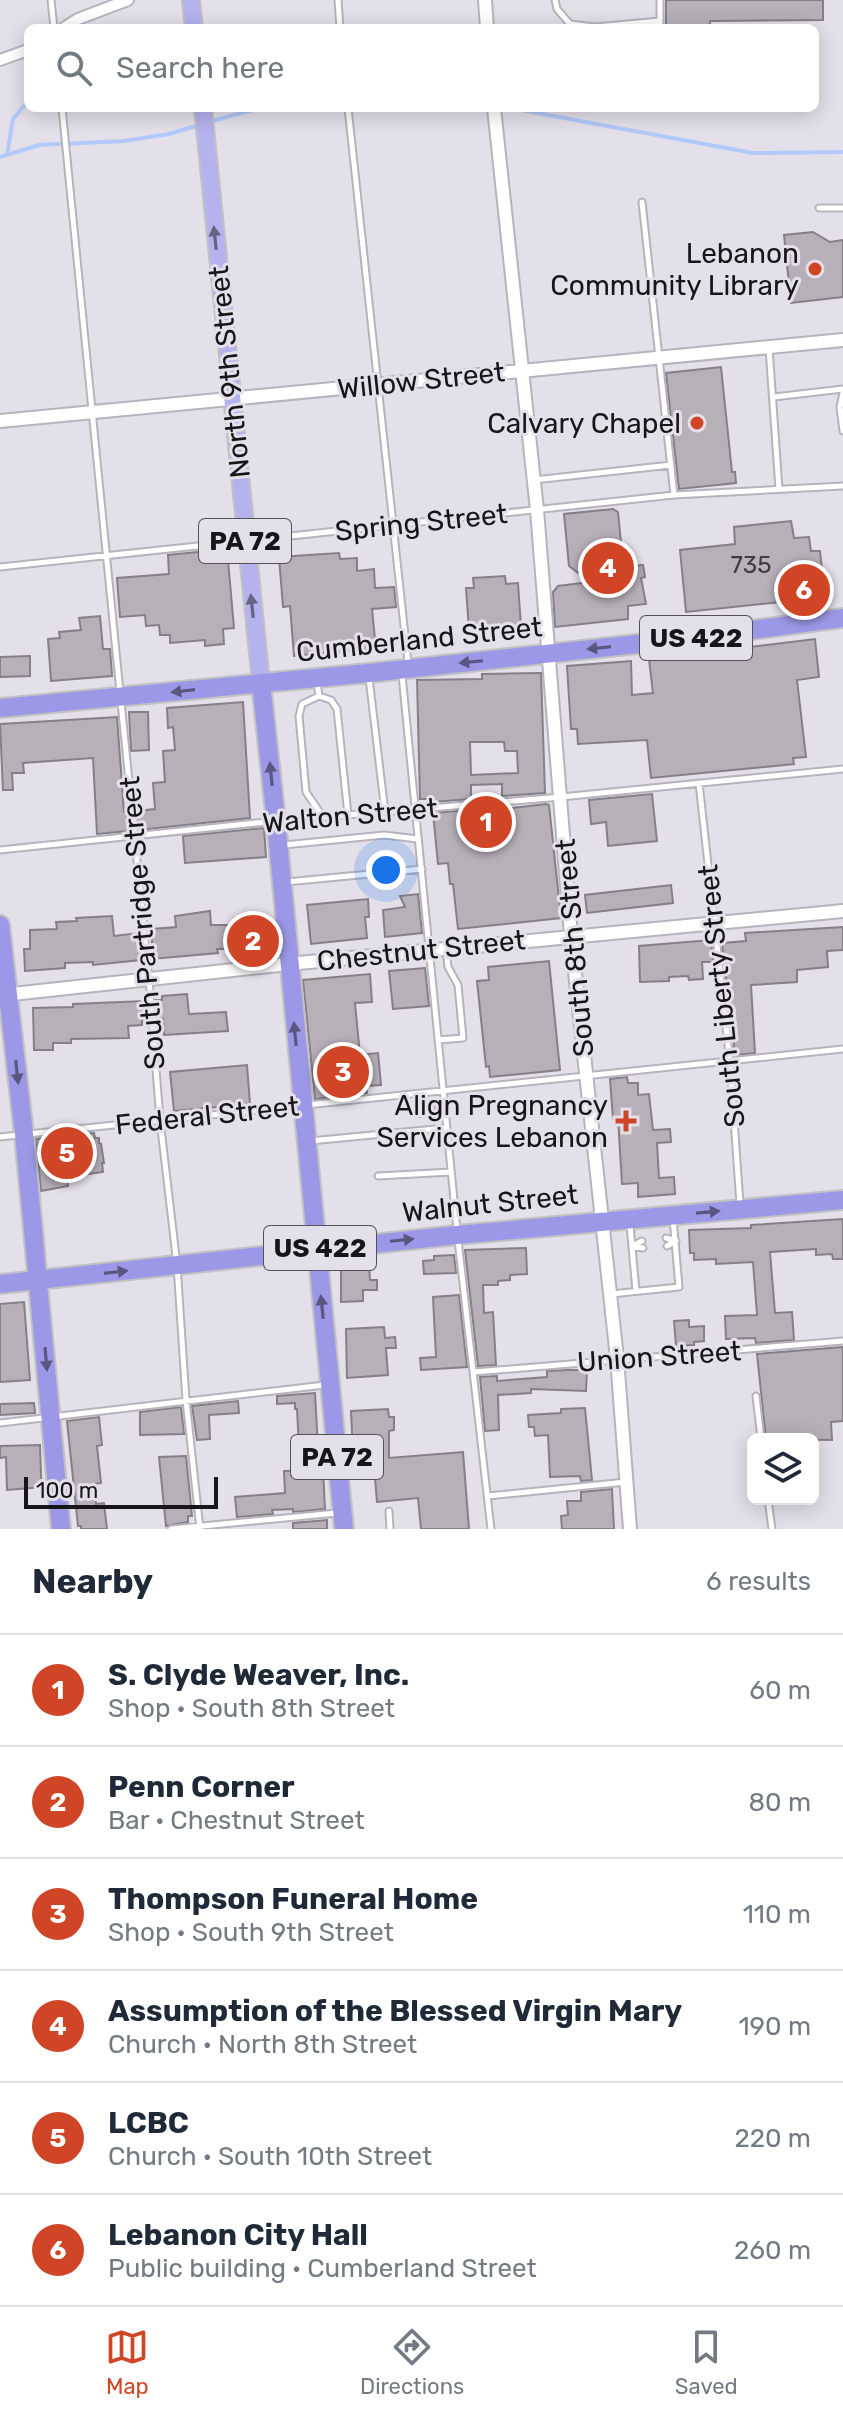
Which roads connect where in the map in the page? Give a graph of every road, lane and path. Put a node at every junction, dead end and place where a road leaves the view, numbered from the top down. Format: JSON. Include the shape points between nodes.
{"nodes":[{"id":1,"x":51,"y":0,"type":"edge"},
{"id":2,"x":191,"y":0,"type":"edge"},
{"id":3,"x":338,"y":0,"type":"edge"},
{"id":4,"x":485,"y":0,"type":"edge"},
{"id":5,"x":555,"y":0,"type":"edge"},
{"id":6,"x":660,"y":0,"type":"edge"},
{"id":7,"x":123,"y":1,"type":"edge"},
{"id":8,"x":54,"y":24,"type":"edge"},
{"id":9,"x":70,"y":24,"type":"edge"},
{"id":10,"x":194,"y":24,"type":"edge"},
{"id":11,"x":340,"y":24,"type":"edge"},
{"id":12,"x":487,"y":24,"type":"edge"},
{"id":13,"x":570,"y":24,"type":"edge"},
{"id":14,"x":660,"y":24,"type":"edge"},
{"id":15,"x":24,"y":51,"type":"edge"},
{"id":16,"x":0,"y":60,"type":"edge"},
{"id":17,"x":62,"y":112,"type":"edge"},
{"id":18,"x":203,"y":112,"type":"edge"},
{"id":19,"x":348,"y":112,"type":"edge"},
{"id":20,"x":494,"y":112,"type":"edge"},
{"id":21,"x":642,"y":202,"type":"dead end"},
{"id":22,"x":819,"y":208,"type":"dead end"},
{"id":23,"x":843,"y":208,"type":"edge"},
{"id":24,"x":843,"y":340,"type":"edge"},
{"id":25,"x":769,"y":347,"type":"junction"},
{"id":26,"x":660,"y":357,"type":"junction"},
{"id":27,"x":521,"y":371,"type":"junction"},
{"id":28,"x":378,"y":385,"type":"junction"},
{"id":29,"x":843,"y":391,"type":"edge"},
{"id":30,"x":774,"y":397,"type":"junction"},
{"id":31,"x":231,"y":399,"type":"junction"},
{"id":32,"x":91,"y":412,"type":"junction"},
{"id":33,"x":0,"y":421,"type":"edge"},
{"id":34,"x":843,"y":431,"type":"edge"},
{"id":35,"x":671,"y":465,"type":"junction"},
{"id":36,"x":533,"y":480,"type":"junction"},
{"id":37,"x":843,"y":486,"type":"edge"},
{"id":38,"x":779,"y":489,"type":"junction"},
{"id":39,"x":674,"y":495,"type":"junction"},
{"id":40,"x":537,"y":510,"type":"junction"},
{"id":41,"x":393,"y":526,"type":"junction"},
{"id":42,"x":245,"y":539,"type":"junction"},
{"id":43,"x":106,"y":555,"type":"junction"},
{"id":44,"x":0,"y":567,"type":"edge"},
{"id":45,"x":843,"y":618,"type":"edge"},
{"id":46,"x":548,"y":654,"type":"junction"},
{"id":47,"x":405,"y":669,"type":"junction"},
{"id":48,"x":369,"y":673,"type":"junction"},
{"id":49,"x":261,"y":683,"type":"junction"},
{"id":50,"x":318,"y":687,"type":"junction"},
{"id":51,"x":121,"y":698,"type":"junction"},
{"id":52,"x":0,"y":708,"type":"edge"},
{"id":53,"x":843,"y":769,"type":"edge"},
{"id":54,"x":699,"y":783,"type":"junction"},
{"id":55,"x":561,"y":797,"type":"junction"},
{"id":56,"x":415,"y":809,"type":"junction"},
{"id":57,"x":385,"y":812,"type":"junction"},
{"id":58,"x":348,"y":815,"type":"junction"},
{"id":59,"x":323,"y":817,"type":"junction"},
{"id":60,"x":276,"y":821,"type":"junction"},
{"id":61,"x":134,"y":837,"type":"junction"},
{"id":62,"x":418,"y":839,"type":"junction"},
{"id":63,"x":278,"y":845,"type":"junction"},
{"id":64,"x":0,"y":850,"type":"edge"},
{"id":65,"x":422,"y":869,"type":"junction"},
{"id":66,"x":281,"y":883,"type":"junction"},
{"id":67,"x":843,"y":911,"type":"edge"},
{"id":68,"x":715,"y":924,"type":"junction"},
{"id":69,"x":0,"y":925,"type":"edge"},
{"id":70,"x":571,"y":935,"type":"junction"},
{"id":71,"x":446,"y":948,"type":"junction"},
{"id":72,"x":430,"y":950,"type":"junction"},
{"id":73,"x":288,"y":964,"type":"junction"},
{"id":74,"x":149,"y":980,"type":"junction"},
{"id":75,"x":4,"y":995,"type":"edge"},
{"id":76,"x":438,"y":1040,"type":"junction"},
{"id":77,"x":843,"y":1049,"type":"edge"},
{"id":78,"x":730,"y":1063,"type":"junction"},
{"id":79,"x":586,"y":1076,"type":"junction"},
{"id":80,"x":442,"y":1091,"type":"junction"},
{"id":81,"x":302,"y":1105,"type":"junction"},
{"id":82,"x":160,"y":1120,"type":"junction"},
{"id":83,"x":446,"y":1128,"type":"junction"},
{"id":84,"x":24,"y":1134,"type":"junction"},
{"id":85,"x":0,"y":1137,"type":"edge"},
{"id":86,"x":305,"y":1141,"type":"junction"},
{"id":87,"x":451,"y":1172,"type":"junction"},
{"id":88,"x":378,"y":1176,"type":"dead end"},
{"id":89,"x":843,"y":1200,"type":"edge"},
{"id":90,"x":740,"y":1209,"type":"junction"},
{"id":91,"x":673,"y":1215,"type":"junction"},
{"id":92,"x":629,"y":1218,"type":"junction"},
{"id":93,"x":602,"y":1220,"type":"junction"},
{"id":94,"x":457,"y":1235,"type":"junction"},
{"id":95,"x":666,"y":1238,"type":"dead end"},
{"id":96,"x":676,"y":1241,"type":"junction"},
{"id":97,"x":643,"y":1244,"type":"dead end"},
{"id":98,"x":632,"y":1246,"type":"junction"},
{"id":99,"x":667,"y":1246,"type":"dead end"},
{"id":100,"x":316,"y":1249,"type":"junction"},
{"id":101,"x":177,"y":1265,"type":"junction"},
{"id":102,"x":38,"y":1282,"type":"junction"},
{"id":103,"x":0,"y":1284,"type":"edge"},
{"id":104,"x":636,"y":1291,"type":"junction"},
{"id":105,"x":610,"y":1295,"type":"junction"},
{"id":106,"x":843,"y":1341,"type":"edge"},
{"id":107,"x":617,"y":1358,"type":"junction"},
{"id":108,"x":474,"y":1372,"type":"junction"},
{"id":109,"x":330,"y":1384,"type":"junction"},
{"id":110,"x":756,"y":1396,"type":"dead end"},
{"id":111,"x":186,"y":1400,"type":"junction"},
{"id":112,"x":51,"y":1417,"type":"junction"},
{"id":113,"x":0,"y":1423,"type":"edge"},
{"id":114,"x":760,"y":1433,"type":"edge"},
{"id":115,"x":626,"y":1482,"type":"junction"},
{"id":116,"x":488,"y":1496,"type":"junction"},
{"id":117,"x":769,"y":1505,"type":"edge"},
{"id":118,"x":389,"y":1511,"type":"dead end"},
{"id":119,"x":343,"y":1521,"type":"edge"},
{"id":120,"x":200,"y":1528,"type":"edge"},
{"id":121,"x":61,"y":1529,"type":"edge"},
{"id":122,"x":171,"y":1529,"type":"edge"},
{"id":123,"x":390,"y":1529,"type":"edge"},
{"id":124,"x":491,"y":1529,"type":"edge"},
{"id":125,"x":630,"y":1529,"type":"edge"},
{"id":126,"x":772,"y":1529,"type":"edge"}],
"edges":[{"from":1,"to":8,"type":"lane"},
{"from":2,"to":10,"type":"main road"},
{"from":3,"to":11,"type":"lane"},
{"from":4,"to":12,"type":"street"},
{"from":5,"to":13,"type":"lane"},
{"from":6,"to":14,"type":"lane"},
{"from":7,"to":9,"type":"street"},
{"from":15,"to":16,"type":"street"},
{"from":17,"to":32,"type":"lane","name":"South Partridge Street"},
{"from":31,"to":18,"type":"main road","name":"North 9th Street","number":"PA 72","one_way":true},
{"from":19,"to":28,"type":"lane"},
{"from":20,"to":27,"type":"street","name":"South 8th Street"},
{"from":21,"to":26,"type":"lane"},
{"from":22,"to":23,"type":"lane"},
{"from":24,"to":25,"type":"street","name":"Willow Street"},
{"from":25,"to":26,"type":"street","name":"Willow Street"},
{"from":25,"to":30,"type":"lane"},
{"from":26,"to":27,"type":"street","name":"Willow Street"},
{"from":26,"to":35,"type":"lane"},
{"from":27,"to":28,"type":"street","name":"Willow Street"},
{"from":27,"to":36,"type":"street","name":"South 8th Street"},
{"from":28,"to":31,"type":"street","name":"Willow Street"},
{"from":28,"to":41,"type":"lane"},
{"from":29,"to":30,"type":"lane"},
{"from":29,"to":34,"type":"lane"},
{"from":30,"to":38,"type":"lane"},
{"from":31,"to":32,"type":"street","name":"Willow Street"},
{"from":31,"to":42,"type":"main road","name":"North 9th Street","number":"PA 72"},
{"from":32,"to":33,"type":"street","name":"Willow Street"},
{"from":32,"to":43,"type":"lane","name":"South Partridge Street"},
{"from":35,"to":36,"type":"lane"},
{"from":35,"to":39,"type":"lane"},
{"from":36,"to":40,"type":"street","name":"South 8th Street"},
{"from":37,"to":38,"type":"lane","name":"Spring Street"},
{"from":38,"to":39,"type":"lane","name":"Spring Street"},
{"from":39,"to":40,"type":"lane","name":"Spring Street"},
{"from":40,"to":41,"type":"lane","name":"Spring Street"},
{"from":40,"to":46,"type":"street","name":"South 8th Street"},
{"from":41,"to":42,"type":"lane","name":"Spring Street"},
{"from":41,"to":47,"type":"lane"},
{"from":42,"to":43,"type":"lane","name":"Spring Street"},
{"from":49,"to":42,"type":"main road","name":"North 9th Street","number":"PA 72","one_way":true},
{"from":43,"to":44,"type":"lane","name":"Spring Street"},
{"from":43,"to":51,"type":"lane","name":"South Partridge Street"},
{"from":45,"to":46,"type":"highway","name":"Cumberland Street","number":"US 422","one_way":true},
{"from":46,"to":47,"type":"highway","name":"Cumberland Street","number":"US 422","one_way":true},
{"from":46,"to":55,"type":"street","name":"South 8th Street"},
{"from":47,"to":48,"type":"highway","name":"Cumberland Street","number":"US 422"},
{"from":47,"to":56,"type":"lane"},
{"from":48,"to":50,"type":"highway","name":"Cumberland Street","number":"US 422"},
{"from":48,"to":57,"type":"lane"},
{"from":49,"to":50,"type":"highway","name":"Cumberland Street","number":"US 422"},
{"from":49,"to":51,"type":"highway","name":"Cumberland Street","number":"US 422","one_way":true},
{"from":60,"to":49,"type":"highway","number":"PA 72","one_way":true},
{"from":50,"to":58,"type":"lane","via":[[337,709]]},
{"from":50,"to":59,"type":"lane","via":[[302,704],[299,716],[306,792]]},
{"from":51,"to":52,"type":"highway","name":"Cumberland Street","number":"US 422"},
{"from":51,"to":61,"type":"lane","name":"South Partridge Street"},
{"from":53,"to":54,"type":"lane","name":"Walton Street"},
{"from":54,"to":55,"type":"lane","name":"Walton Street"},
{"from":54,"to":68,"type":"lane","name":"South Liberty Street"},
{"from":55,"to":56,"type":"lane","name":"Walton Street"},
{"from":55,"to":70,"type":"street","name":"South 8th Street"},
{"from":56,"to":57,"type":"lane","name":"Walton Street"},
{"from":56,"to":62,"type":"lane"},
{"from":57,"to":58,"type":"lane","name":"Walton Street"},
{"from":58,"to":59,"type":"lane","name":"Walton Street"},
{"from":59,"to":60,"type":"lane","name":"Walton Street"},
{"from":60,"to":61,"type":"lane","name":"Walton Street"},
{"from":60,"to":63,"type":"highway","number":"PA 72"},
{"from":61,"to":64,"type":"lane","name":"Walton Street"},
{"from":61,"to":74,"type":"lane","name":"South Partridge Street"},
{"from":62,"to":63,"type":"lane","via":[[384,835]]},
{"from":62,"to":65,"type":"lane"},
{"from":63,"to":66,"type":"highway","number":"PA 72"},
{"from":65,"to":66,"type":"lane"},
{"from":65,"to":72,"type":"lane"},
{"from":66,"to":73,"type":"highway","number":"PA 72"},
{"from":67,"to":68,"type":"street","name":"Chestnut Street"},
{"from":68,"to":70,"type":"street","name":"Chestnut Street"},
{"from":68,"to":78,"type":"lane","name":"South Liberty Street"},
{"from":69,"to":75,"type":"highway"},
{"from":70,"to":71,"type":"street","name":"Chestnut Street"},
{"from":70,"to":79,"type":"street","name":"South 8th Street"},
{"from":71,"to":72,"type":"street","name":"Chestnut Street"},
{"from":71,"to":76,"type":"lane","via":[[458,985],[463,1038]]},
{"from":72,"to":73,"type":"street","name":"Chestnut Street"},
{"from":72,"to":76,"type":"lane"},
{"from":73,"to":74,"type":"street","name":"Chestnut Street"},
{"from":81,"to":73,"type":"highway","number":"PA 72","one_way":true},
{"from":74,"to":75,"type":"street","name":"Chestnut Street"},
{"from":74,"to":82,"type":"lane","name":"South Partridge Street"},
{"from":75,"to":84,"type":"highway","one_way":true},
{"from":76,"to":80,"type":"lane"},
{"from":77,"to":78,"type":"lane","name":"Federal Street"},
{"from":78,"to":79,"type":"lane","name":"Federal Street"},
{"from":78,"to":90,"type":"lane","name":"South Liberty Street"},
{"from":79,"to":80,"type":"lane","name":"Federal Street"},
{"from":79,"to":93,"type":"street","name":"South 8th Street"},
{"from":80,"to":81,"type":"lane","name":"Federal Street"},
{"from":80,"to":83,"type":"lane"},
{"from":81,"to":82,"type":"lane","name":"Federal Street"},
{"from":81,"to":86,"type":"highway","number":"PA 72"},
{"from":82,"to":84,"type":"lane","name":"Federal Street"},
{"from":82,"to":101,"type":"lane","name":"South Partridge Street"},
{"from":83,"to":86,"type":"lane"},
{"from":83,"to":87,"type":"lane"},
{"from":84,"to":85,"type":"lane","name":"Federal Street"},
{"from":84,"to":102,"type":"highway"},
{"from":86,"to":100,"type":"highway","number":"PA 72"},
{"from":87,"to":88,"type":"lane"},
{"from":87,"to":94,"type":"lane"},
{"from":89,"to":90,"type":"highway","name":"Walnut Street","number":"US 422"},
{"from":91,"to":90,"type":"highway","name":"Walnut Street","number":"US 422","one_way":true},
{"from":91,"to":92,"type":"highway","name":"Walnut Street","number":"US 422"},
{"from":91,"to":96,"type":"lane"},
{"from":92,"to":93,"type":"highway","name":"Walnut Street","number":"US 422"},
{"from":92,"to":98,"type":"lane"},
{"from":93,"to":94,"type":"highway","name":"Walnut Street","number":"US 422"},
{"from":93,"to":105,"type":"street","name":"South 8th Street"},
{"from":100,"to":94,"type":"highway","name":"Walnut Street","number":"US 422","one_way":true},
{"from":94,"to":108,"type":"lane"},
{"from":95,"to":96,"type":"lane"},
{"from":96,"to":99,"type":"lane"},
{"from":96,"to":104,"type":"lane","via":[[679,1287]]},
{"from":97,"to":98,"type":"lane"},
{"from":98,"to":104,"type":"lane"},
{"from":100,"to":101,"type":"highway","name":"Walnut Street","number":"US 422"},
{"from":109,"to":100,"type":"highway","number":"PA 72","one_way":true},
{"from":102,"to":101,"type":"highway","name":"Walnut Street","number":"US 422","one_way":true},
{"from":101,"to":111,"type":"lane","name":"South Partridge Street"},
{"from":102,"to":103,"type":"highway","name":"Walnut Street","number":"US 422"},
{"from":102,"to":112,"type":"highway","one_way":true},
{"from":104,"to":105,"type":"lane"},
{"from":105,"to":107,"type":"street","name":"South 8th Street"},
{"from":106,"to":107,"type":"lane","name":"Union Street"},
{"from":107,"to":108,"type":"lane","name":"Union Street"},
{"from":107,"to":115,"type":"street","name":"South 8th Street"},
{"from":108,"to":116,"type":"lane"},
{"from":109,"to":111,"type":"lane"},
{"from":109,"to":119,"type":"highway","number":"PA 72"},
{"from":110,"to":114,"type":"lane"},
{"from":111,"to":112,"type":"lane"},
{"from":111,"to":120,"type":"lane","name":"South Partridge Street"},
{"from":112,"to":113,"type":"lane"},
{"from":112,"to":121,"type":"highway"},
{"from":115,"to":116,"type":"lane"},
{"from":115,"to":125,"type":"street","name":"South 8th Street"},
{"from":116,"to":124,"type":"lane"},
{"from":117,"to":126,"type":"lane"},
{"from":118,"to":123,"type":"lane"},
{"from":119,"to":120,"type":"lane"},
{"from":120,"to":122,"type":"lane"}]}
